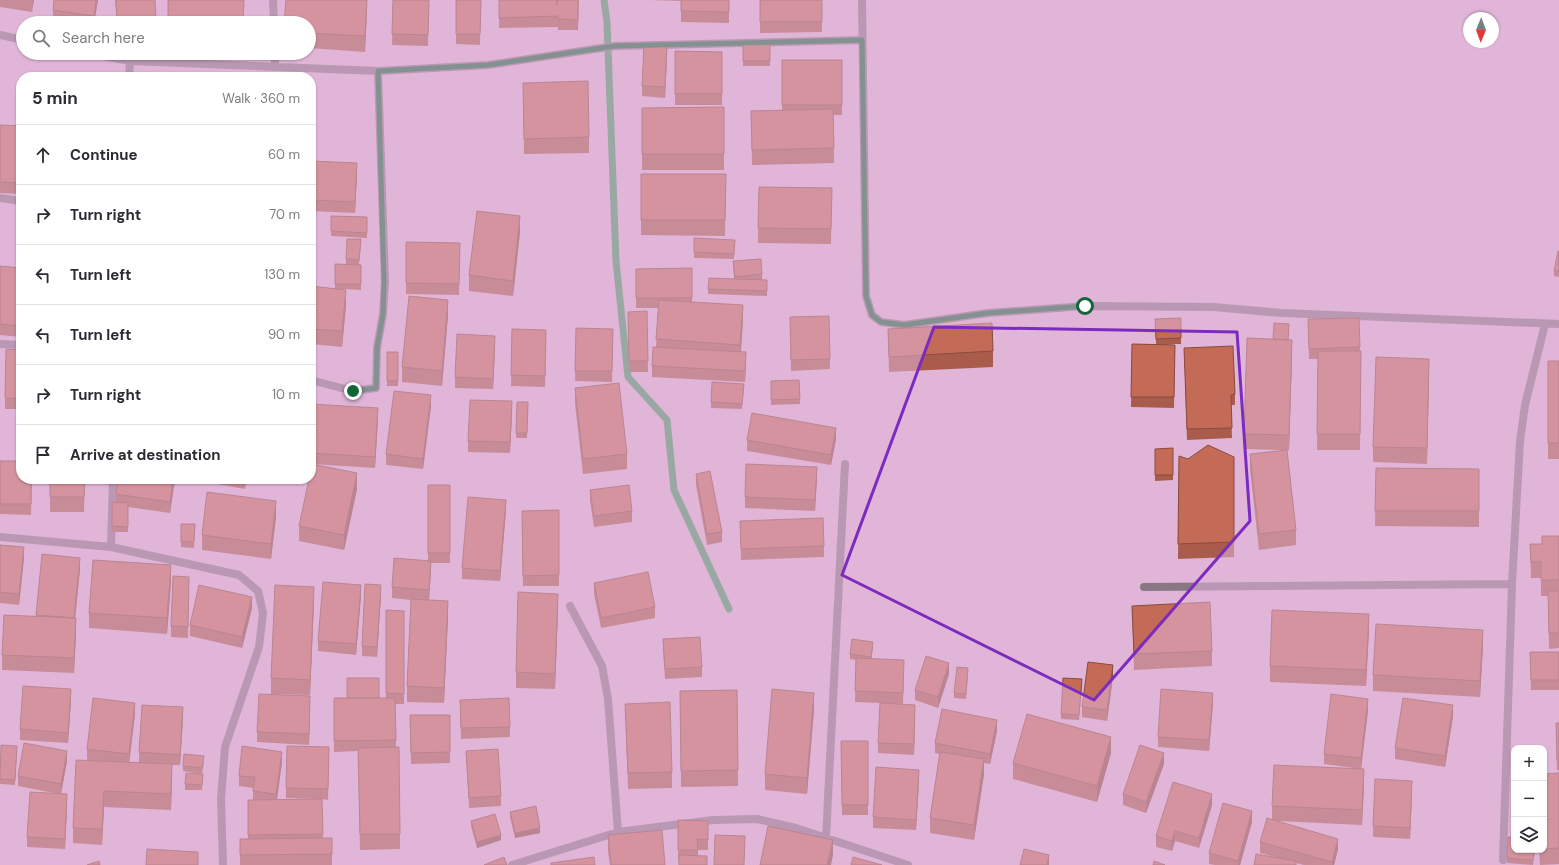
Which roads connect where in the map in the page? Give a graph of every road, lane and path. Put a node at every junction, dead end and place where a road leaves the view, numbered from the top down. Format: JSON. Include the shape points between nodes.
{"nodes":[{"id":1,"x":273,"y":0,"type":"edge"},
{"id":2,"x":862,"y":0,"type":"edge"},
{"id":3,"x":274,"y":16,"type":"edge"},
{"id":4,"x":0,"y":35,"type":"edge"},
{"id":5,"x":16,"y":38,"type":"edge"},
{"id":6,"x":862,"y":40,"type":"junction"},
{"id":7,"x":125,"y":60,"type":"edge"},
{"id":8,"x":275,"y":60,"type":"edge"},
{"id":9,"x":130,"y":61,"type":"junction"},
{"id":10,"x":275,"y":66,"type":"junction"},
{"id":11,"x":378,"y":71,"type":"junction"},
{"id":12,"x":129,"y":72,"type":"edge"},
{"id":13,"x":0,"y":198,"type":"edge"},
{"id":14,"x":16,"y":200,"type":"edge"},
{"id":15,"x":1545,"y":324,"type":"junction"},
{"id":16,"x":1559,"y":324,"type":"edge"},
{"id":17,"x":0,"y":344,"type":"edge"},
{"id":18,"x":16,"y":345,"type":"edge"},
{"id":19,"x":316,"y":381,"type":"edge"},
{"id":20,"x":845,"y":464,"type":"dead end"},
{"id":21,"x":113,"y":484,"type":"edge"},
{"id":22,"x":0,"y":537,"type":"edge"},
{"id":23,"x":110,"y":547,"type":"junction"},
{"id":24,"x":1512,"y":584,"type":"junction"},
{"id":25,"x":1144,"y":587,"type":"dead end"},
{"id":26,"x":570,"y":606,"type":"dead end"},
{"id":27,"x":618,"y":832,"type":"junction"},
{"id":28,"x":826,"y":838,"type":"junction"},
{"id":29,"x":1503,"y":860,"type":"dead end"},
{"id":30,"x":224,"y":865,"type":"edge"},
{"id":31,"x":512,"y":865,"type":"edge"},
{"id":32,"x":908,"y":865,"type":"edge"}],
"edges":[{"from":1,"to":3,"type":"street"},
{"from":2,"to":6,"type":"street"},
{"from":4,"to":5,"type":"street"},
{"from":6,"to":11,"type":"street","via":[[615,46],[488,65]]},
{"from":6,"to":15,"type":"street","via":[[866,296],[872,315],[881,322],[904,325],[988,313],[1092,306],[1213,307],[1282,313]]},
{"from":7,"to":9,"type":"street"},
{"from":8,"to":10,"type":"street"},
{"from":9,"to":10,"type":"street"},
{"from":9,"to":12,"type":"street"},
{"from":10,"to":11,"type":"street"},
{"from":11,"to":19,"type":"street","via":[[384,282],[383,314],[377,348],[376,388],[353,391]]},
{"from":13,"to":14,"type":"street"},
{"from":15,"to":16,"type":"street"},
{"from":15,"to":24,"type":"street","via":[[1523,419]]},
{"from":17,"to":18,"type":"street"},
{"from":20,"to":28,"type":"street"},
{"from":21,"to":23,"type":"street"},
{"from":22,"to":23,"type":"street"},
{"from":23,"to":30,"type":"street","via":[[239,575],[258,591],[263,613],[259,647],[225,747],[221,799]]},
{"from":24,"to":25,"type":"street"},
{"from":24,"to":29,"type":"street"},
{"from":26,"to":27,"type":"street","via":[[602,666],[608,699]]},
{"from":27,"to":28,"type":"street","via":[[713,820],[757,819]]},
{"from":27,"to":31,"type":"street"},
{"from":28,"to":32,"type":"street"}]}
